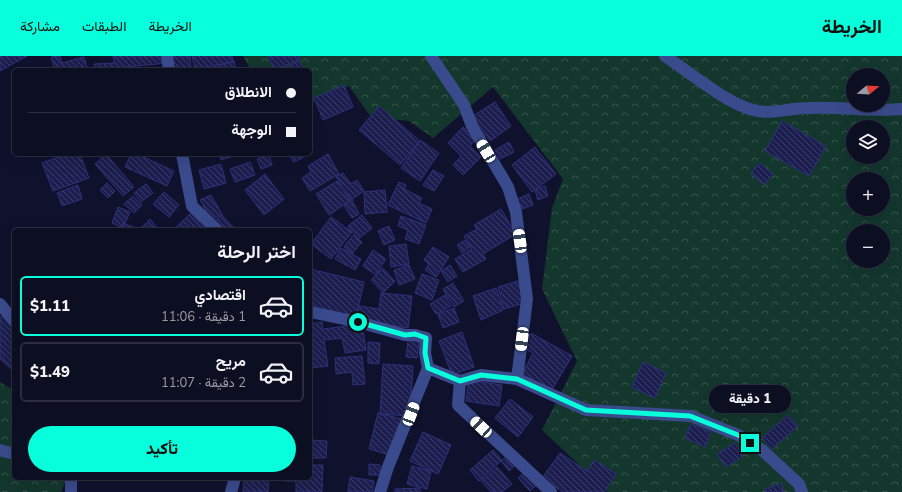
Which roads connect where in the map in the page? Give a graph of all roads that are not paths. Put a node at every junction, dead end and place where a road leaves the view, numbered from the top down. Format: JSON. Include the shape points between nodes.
{"nodes":[{"id":1,"x":168,"y":56,"type":"edge"},
{"id":2,"x":431,"y":56,"type":"edge"},
{"id":3,"x":665,"y":56,"type":"edge"},
{"id":4,"x":169,"y":68,"type":"edge"},
{"id":5,"x":902,"y":109,"type":"edge"},
{"id":6,"x":182,"y":156,"type":"edge"},
{"id":7,"x":215,"y":228,"type":"edge"},
{"id":8,"x":0,"y":304,"type":"edge"},
{"id":9,"x":312,"y":312,"type":"edge"},
{"id":10,"x":12,"y":319,"type":"edge"},
{"id":11,"x":428,"y":368,"type":"junction"},
{"id":12,"x":517,"y":379,"type":"junction"},
{"id":13,"x":460,"y":381,"type":"junction"},
{"id":14,"x":0,"y":450,"type":"edge"},
{"id":15,"x":12,"y":453,"type":"edge"},
{"id":16,"x":71,"y":480,"type":"edge"},
{"id":17,"x":234,"y":480,"type":"edge"},
{"id":18,"x":71,"y":492,"type":"edge"},
{"id":19,"x":231,"y":492,"type":"edge"},
{"id":20,"x":380,"y":492,"type":"edge"},
{"id":21,"x":551,"y":492,"type":"edge"},
{"id":22,"x":802,"y":492,"type":"edge"}],
"edges":[{"from":1,"to":4,"type":"street"},
{"from":2,"to":12,"type":"street","via":[[464,105],[472,126],[508,187],[516,212],[527,299]]},
{"from":3,"to":5,"type":"street","via":[[727,98],[752,110],[770,113],[807,108],[881,111]]},
{"from":6,"to":7,"type":"street","via":[[192,206]]},
{"from":8,"to":10,"type":"street"},
{"from":9,"to":11,"type":"street","via":[[426,338]]},
{"from":11,"to":13,"type":"street"},
{"from":11,"to":20,"type":"street"},
{"from":12,"to":13,"type":"street","via":[[481,375]]},
{"from":12,"to":22,"type":"street","via":[[586,410],[690,416],[738,435],[762,450],[799,484]]},
{"from":13,"to":21,"type":"street","via":[[458,405]]},
{"from":14,"to":15,"type":"street"},
{"from":16,"to":18,"type":"street"},
{"from":17,"to":19,"type":"street"}]}
